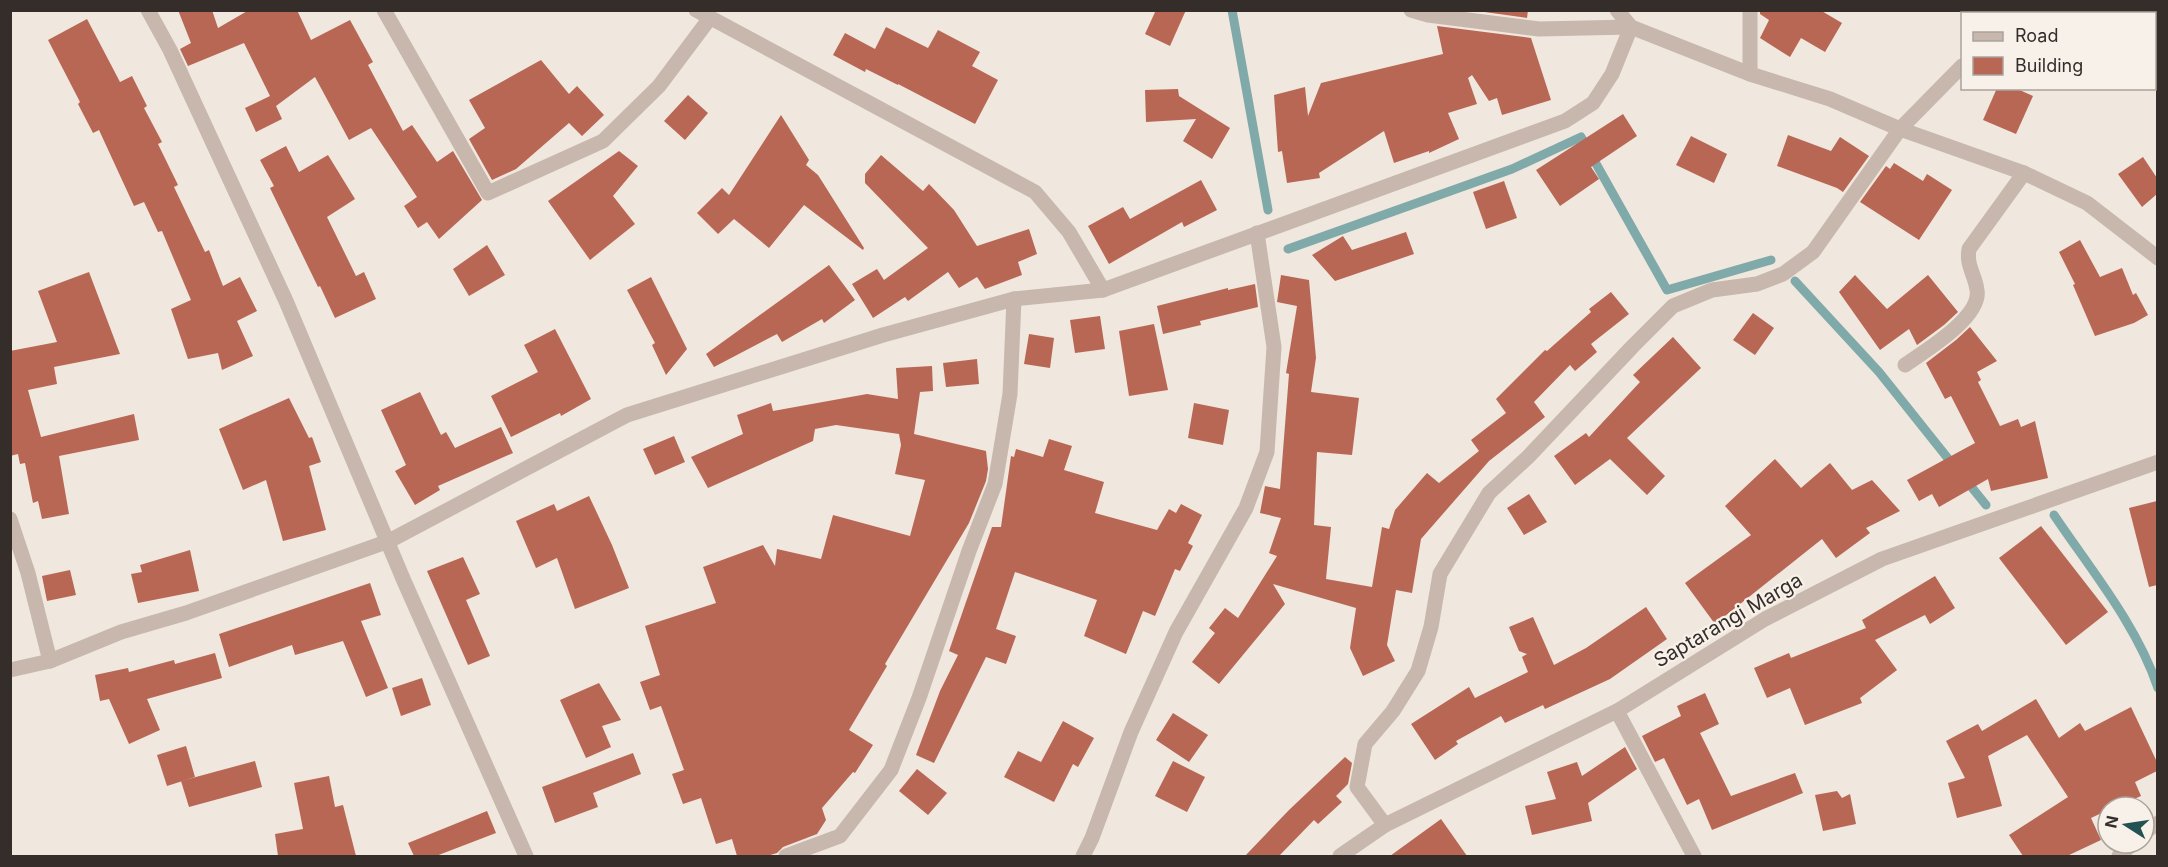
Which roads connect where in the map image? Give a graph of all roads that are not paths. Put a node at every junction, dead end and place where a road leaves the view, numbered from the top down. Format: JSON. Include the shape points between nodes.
{"nodes":[{"id":1,"x":148,"y":10,"type":"edge"},
{"id":2,"x":384,"y":10,"type":"edge"},
{"id":3,"x":696,"y":10,"type":"edge"},
{"id":4,"x":1411,"y":10,"type":"edge"},
{"id":5,"x":1617,"y":10,"type":"edge"},
{"id":6,"x":1750,"y":10,"type":"edge"},
{"id":7,"x":710,"y":18,"type":"junction"},
{"id":8,"x":1631,"y":27,"type":"junction"},
{"id":9,"x":1961,"y":67,"type":"edge"},
{"id":10,"x":1750,"y":74,"type":"junction"},
{"id":11,"x":1900,"y":129,"type":"junction"},
{"id":12,"x":2024,"y":173,"type":"junction"},
{"id":13,"x":1257,"y":233,"type":"junction"},
{"id":14,"x":2157,"y":258,"type":"edge"},
{"id":15,"x":1102,"y":290,"type":"junction"},
{"id":16,"x":1014,"y":299,"type":"junction"},
{"id":17,"x":1905,"y":365,"type":"dead end"},
{"id":18,"x":2157,"y":462,"type":"edge"},
{"id":19,"x":10,"y":519,"type":"edge"},
{"id":20,"x":389,"y":541,"type":"junction"},
{"id":21,"x":50,"y":661,"type":"junction"},
{"id":22,"x":10,"y":670,"type":"edge"},
{"id":23,"x":1617,"y":711,"type":"junction"},
{"id":24,"x":1385,"y":825,"type":"junction"},
{"id":25,"x":525,"y":856,"type":"edge"},
{"id":26,"x":786,"y":856,"type":"edge"},
{"id":27,"x":1083,"y":856,"type":"edge"},
{"id":28,"x":1340,"y":856,"type":"edge"},
{"id":29,"x":1694,"y":856,"type":"edge"}],
"edges":[{"from":1,"to":20,"type":"street","via":[[286,301]]},
{"from":2,"to":7,"type":"street","via":[[488,193],[603,141],[659,86]]},
{"from":3,"to":7,"type":"street"},
{"from":4,"to":8,"type":"street","via":[[1539,29]]},
{"from":5,"to":8,"type":"street"},
{"from":6,"to":10,"type":"street"},
{"from":7,"to":15,"type":"street","via":[[1035,192],[1069,232]]},
{"from":8,"to":10,"type":"street"},
{"from":8,"to":13,"type":"street","via":[[1612,74],[1593,103],[1565,121]]},
{"from":9,"to":11,"type":"street"},
{"from":10,"to":11,"type":"street","via":[[1830,99]]},
{"from":11,"to":12,"type":"street"},
{"from":11,"to":24,"type":"street","via":[[1813,252],[1783,274],[1757,284],[1712,290],[1673,306],[1489,494],[1440,574],[1418,671],[1393,711],[1365,744],[1357,787]]},
{"from":12,"to":14,"type":"street","via":[[2087,203]]},
{"from":12,"to":17,"type":"street","via":[[1969,249],[1969,270],[1978,291],[1972,309],[1965,320]]},
{"from":13,"to":15,"type":"street"},
{"from":13,"to":27,"type":"street","via":[[1274,347],[1267,452],[1246,508],[1176,632],[1131,732]]},
{"from":15,"to":16,"type":"street"},
{"from":16,"to":20,"type":"street","via":[[883,335],[627,415]]},
{"from":16,"to":26,"type":"street","via":[[1010,394],[995,484],[891,770],[840,836]]},
{"from":18,"to":23,"type":"street","name":"Saptarangi Marga","via":[[1882,559],[1765,620]]},
{"from":19,"to":21,"type":"street"},
{"from":20,"to":21,"type":"street","via":[[122,632]]},
{"from":20,"to":25,"type":"street"},
{"from":21,"to":22,"type":"street"},
{"from":23,"to":24,"type":"street","name":"Saptarangi Marga"},
{"from":23,"to":29,"type":"street"},
{"from":24,"to":28,"type":"street","name":"Saptarangi Marga"}]}
